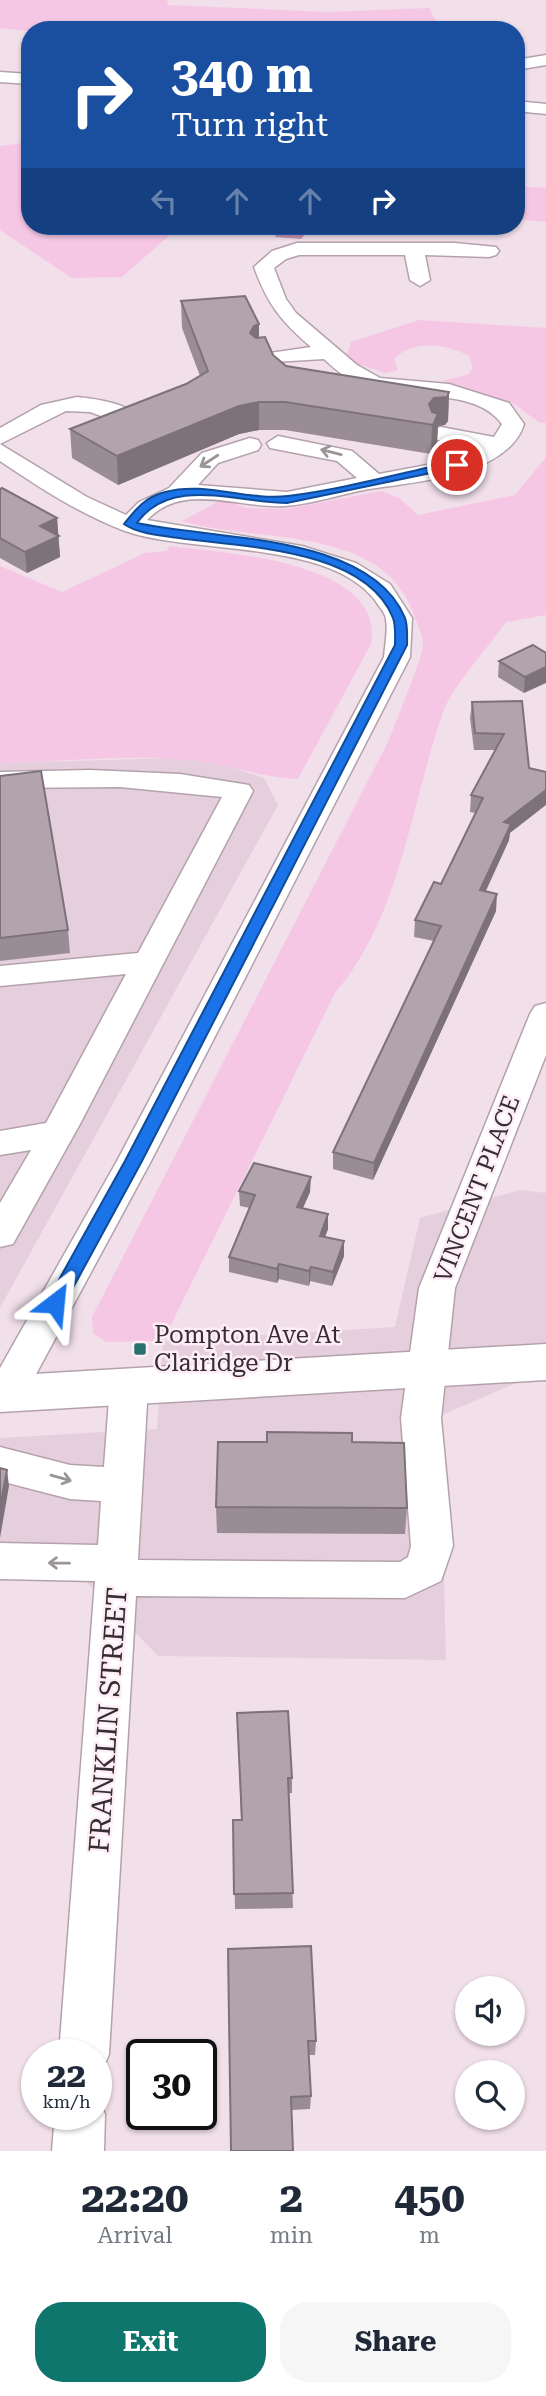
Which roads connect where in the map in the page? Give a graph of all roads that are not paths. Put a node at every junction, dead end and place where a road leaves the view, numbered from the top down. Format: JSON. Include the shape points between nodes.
{"nodes":[{"id":1,"x":546,"y":60,"type":"edge"},
{"id":2,"x":525,"y":64,"type":"edge"},
{"id":3,"x":0,"y":77,"type":"edge"},
{"id":4,"x":21,"y":78,"type":"edge"},
{"id":5,"x":525,"y":107,"type":"edge"},
{"id":6,"x":546,"y":109,"type":"edge"},
{"id":7,"x":414,"y":248,"type":"junction"},
{"id":8,"x":489,"y":251,"type":"dead end"},
{"id":9,"x":420,"y":280,"type":"dead end"},
{"id":10,"x":326,"y":352,"type":"junction"},
{"id":11,"x":263,"y":359,"type":"edge"},
{"id":12,"x":375,"y":384,"type":"junction"},
{"id":13,"x":361,"y":408,"type":"edge"},
{"id":14,"x":131,"y":420,"type":"edge"},
{"id":15,"x":441,"y":434,"type":"dead end"},
{"id":16,"x":0,"y":436,"type":"edge"},
{"id":17,"x":278,"y":443,"type":"dead end"},
{"id":18,"x":499,"y":445,"type":"junction"},
{"id":19,"x":250,"y":446,"type":"dead end"},
{"id":20,"x":0,"y":451,"type":"edge"},
{"id":21,"x":375,"y":482,"type":"junction"},
{"id":22,"x":178,"y":492,"type":"junction"},
{"id":23,"x":130,"y":524,"type":"junction"},
{"id":24,"x":0,"y":780,"type":"edge"},
{"id":25,"x":149,"y":962,"type":"junction"},
{"id":26,"x":0,"y":976,"type":"edge"},
{"id":27,"x":546,"y":1014,"type":"edge"},
{"id":28,"x":56,"y":1134,"type":"junction"},
{"id":29,"x":0,"y":1143,"type":"edge"},
{"id":30,"x":0,"y":1234,"type":"edge"},
{"id":31,"x":546,"y":1362,"type":"edge"},
{"id":32,"x":428,"y":1369,"type":"junction"},
{"id":33,"x":128,"y":1386,"type":"junction"},
{"id":34,"x":2,"y":1391,"type":"edge"},
{"id":35,"x":0,"y":1464,"type":"edge"},
{"id":36,"x":123,"y":1485,"type":"junction"},
{"id":37,"x":0,"y":1561,"type":"edge"},
{"id":38,"x":118,"y":1571,"type":"junction"},
{"id":39,"x":86,"y":2039,"type":"edge"},
{"id":40,"x":79,"y":2130,"type":"edge"},
{"id":41,"x":78,"y":2151,"type":"edge"}],
"edges":[{"from":1,"to":2,"type":"street"},
{"from":3,"to":4,"type":"street"},
{"from":5,"to":6,"type":"street"},
{"from":7,"to":8,"type":"street"},
{"from":7,"to":9,"type":"street"},
{"from":7,"to":10,"type":"street","via":[[297,249],[264,267],[276,299],[289,317]]},
{"from":10,"to":11,"type":"street"},
{"from":10,"to":12,"type":"street"},
{"from":12,"to":13,"type":"street"},
{"from":12,"to":18,"type":"street","via":[[449,391],[501,408],[513,424]]},
{"from":14,"to":16,"type":"street","via":[[97,404],[66,402]]},
{"from":15,"to":18,"type":"street"},
{"from":21,"to":17,"type":"street","one_way":true,"via":[[344,456]]},
{"from":18,"to":21,"type":"street","via":[[457,465]]},
{"from":19,"to":22,"type":"street","one_way":true,"via":[[210,458]]},
{"from":20,"to":23,"type":"street","via":[[96,511]]},
{"from":21,"to":22,"type":"street","via":[[287,499]]},
{"from":22,"to":23,"type":"street","via":[[144,505]]},
{"from":23,"to":34,"type":"street","via":[[289,549],[342,565],[387,597],[400,620],[401,645],[140,1149]]},
{"from":24,"to":25,"type":"lane","via":[[189,781],[239,792]]},
{"from":25,"to":26,"type":"street"},
{"from":25,"to":28,"type":"lane"},
{"from":27,"to":32,"type":"street","name":"VINCENT PLACE","via":[[437,1288]]},
{"from":28,"to":29,"type":"street"},
{"from":28,"to":30,"type":"lane"},
{"from":31,"to":32,"type":"main road"},
{"from":32,"to":33,"type":"main road"},
{"from":32,"to":38,"type":"street","name":"VINCENT PLACE","via":[[421,1418],[432,1546],[426,1568],[405,1580]]},
{"from":33,"to":34,"type":"main road"},
{"from":33,"to":36,"type":"street","name":"FRANKLIN STREET"},
{"from":35,"to":36,"type":"street","one_way":true,"via":[[70,1482]]},
{"from":36,"to":38,"type":"street","name":"FRANKLIN STREET"},
{"from":38,"to":37,"type":"street","name":"VINCENT PLACE","one_way":true},
{"from":38,"to":39,"type":"street","name":"FRANKLIN STREET"},
{"from":40,"to":41,"type":"street"}]}
